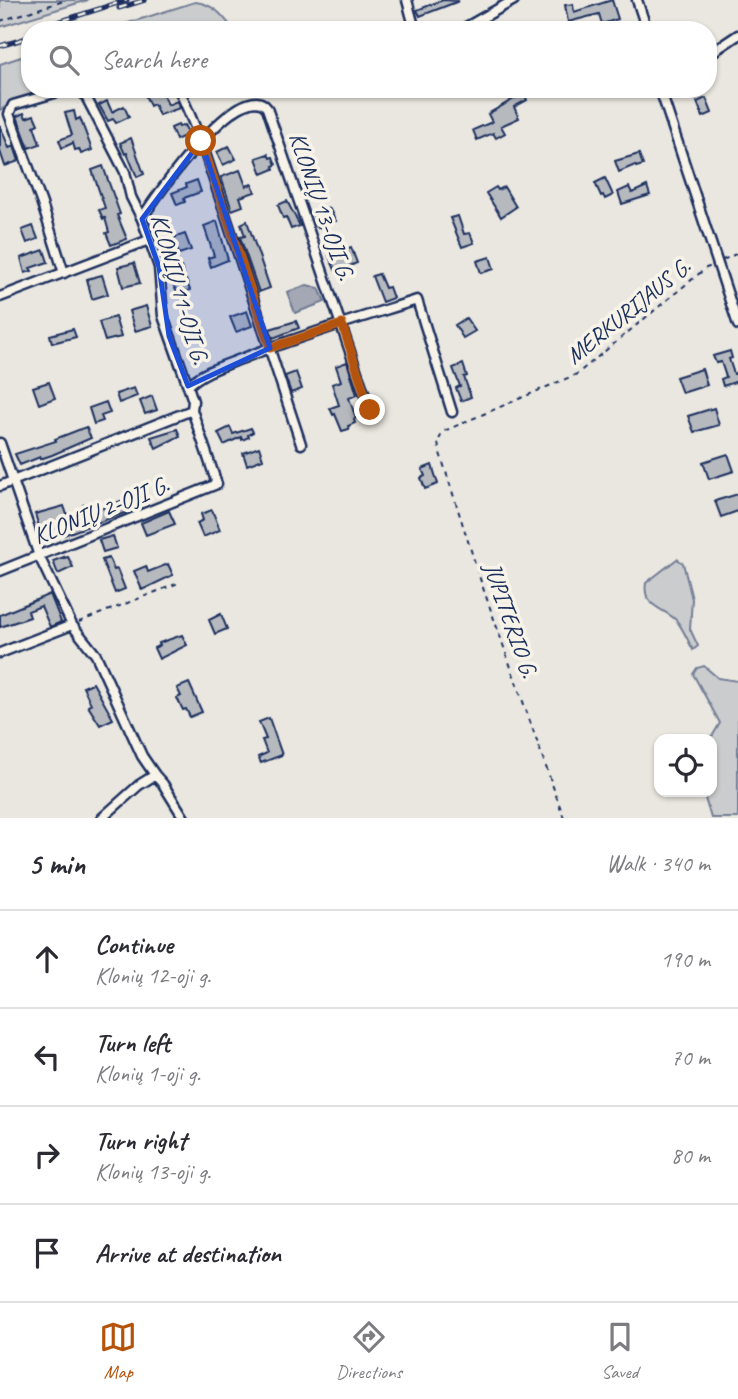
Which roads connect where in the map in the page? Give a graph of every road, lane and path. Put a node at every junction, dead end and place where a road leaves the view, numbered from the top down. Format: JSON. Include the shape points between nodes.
{"nodes":[{"id":1,"x":67,"y":0,"type":"edge"},
{"id":2,"x":407,"y":0,"type":"edge"},
{"id":3,"x":514,"y":0,"type":"edge"},
{"id":4,"x":637,"y":0,"type":"edge"},
{"id":5,"x":0,"y":21,"type":"edge"},
{"id":6,"x":413,"y":21,"type":"edge"},
{"id":7,"x":477,"y":21,"type":"edge"},
{"id":8,"x":644,"y":21,"type":"edge"},
{"id":9,"x":738,"y":36,"type":"edge"},
{"id":10,"x":717,"y":49,"type":"edge"},
{"id":11,"x":39,"y":98,"type":"edge"},
{"id":12,"x":87,"y":98,"type":"edge"},
{"id":13,"x":183,"y":98,"type":"edge"},
{"id":14,"x":663,"y":98,"type":"edge"},
{"id":15,"x":201,"y":141,"type":"junction"},
{"id":16,"x":142,"y":219,"type":"junction"},
{"id":17,"x":149,"y":240,"type":"junction"},
{"id":18,"x":738,"y":253,"type":"edge"},
{"id":19,"x":716,"y":264,"type":"junction"},
{"id":20,"x":64,"y":273,"type":"junction"},
{"id":21,"x":0,"y":297,"type":"edge"},
{"id":22,"x":342,"y":324,"type":"junction"},
{"id":23,"x":738,"y":325,"type":"edge"},
{"id":24,"x":270,"y":348,"type":"junction"},
{"id":25,"x":188,"y":386,"type":"junction"},
{"id":26,"x":192,"y":410,"type":"junction"},
{"id":27,"x":370,"y":410,"type":"dead end"},
{"id":28,"x":452,"y":412,"type":"dead end"},
{"id":29,"x":444,"y":431,"type":"joint"},
{"id":30,"x":0,"y":443,"type":"edge"},
{"id":31,"x":301,"y":444,"type":"dead end"},
{"id":32,"x":12,"y":481,"type":"junction"},
{"id":33,"x":0,"y":486,"type":"edge"},
{"id":34,"x":39,"y":556,"type":"junction"},
{"id":35,"x":0,"y":571,"type":"edge"},
{"id":36,"x":181,"y":582,"type":"dead end"},
{"id":37,"x":72,"y":625,"type":"junction"},
{"id":38,"x":0,"y":653,"type":"edge"},
{"id":39,"x":155,"y":775,"type":"junction"},
{"id":40,"x":103,"y":818,"type":"edge"},
{"id":41,"x":184,"y":818,"type":"edge"},
{"id":42,"x":564,"y":818,"type":"edge"}],
"edges":[{"from":1,"to":5,"type":"path"},
{"from":2,"to":6,"type":"street"},
{"from":3,"to":7,"type":"street"},
{"from":4,"to":8,"type":"street"},
{"from":9,"to":10,"type":"street"},
{"from":11,"to":20,"type":"street","via":[[13,106],[9,114]]},
{"from":12,"to":16,"type":"street","name":"KLONIŲ 11-OJI G.","via":[[125,172]]},
{"from":13,"to":15,"type":"street"},
{"from":14,"to":19,"type":"street"},
{"from":15,"to":16,"type":"street","name":"KLONIŲ 13-OJI G."},
{"from":15,"to":22,"type":"street","name":"KLONIŲ 13-OJI G.","via":[[242,104],[263,102]]},
{"from":15,"to":24,"type":"street"},
{"from":16,"to":17,"type":"street","name":"KLONIŲ 11-OJI G."},
{"from":17,"to":20,"type":"street"},
{"from":17,"to":25,"type":"street","name":"KLONIŲ 11-OJI G.","via":[[159,267],[163,316]]},
{"from":18,"to":19,"type":"path","name":"MERKURIJAUS G."},
{"from":19,"to":23,"type":"street"},
{"from":19,"to":29,"type":"path","name":"MERKURIJAUS G.","via":[[705,268],[577,374]]},
{"from":20,"to":21,"type":"street"},
{"from":22,"to":24,"type":"street"},
{"from":22,"to":27,"type":"street","name":"KLONIŲ 13-OJI G."},
{"from":22,"to":28,"type":"street","via":[[417,300]]},
{"from":24,"to":25,"type":"street","via":[[198,377]]},
{"from":24,"to":31,"type":"street"},
{"from":25,"to":26,"type":"street","name":"KLONIŲ 11-OJI G."},
{"from":26,"to":32,"type":"street"},
{"from":26,"to":34,"type":"street","name":"KLONIŲ 2-OJI G.","via":[[217,484]]},
{"from":29,"to":42,"type":"path","name":"JUPITERIO G.","via":[[439,450]]},
{"from":30,"to":32,"type":"street"},
{"from":32,"to":33,"type":"street"},
{"from":32,"to":34,"type":"street"},
{"from":34,"to":35,"type":"street","name":"KLONIŲ 2-OJI G."},
{"from":34,"to":37,"type":"street"},
{"from":36,"to":37,"type":"path"},
{"from":37,"to":38,"type":"street"},
{"from":37,"to":39,"type":"street","via":[[96,655]]},
{"from":39,"to":40,"type":"street"},
{"from":39,"to":41,"type":"street"}]}
